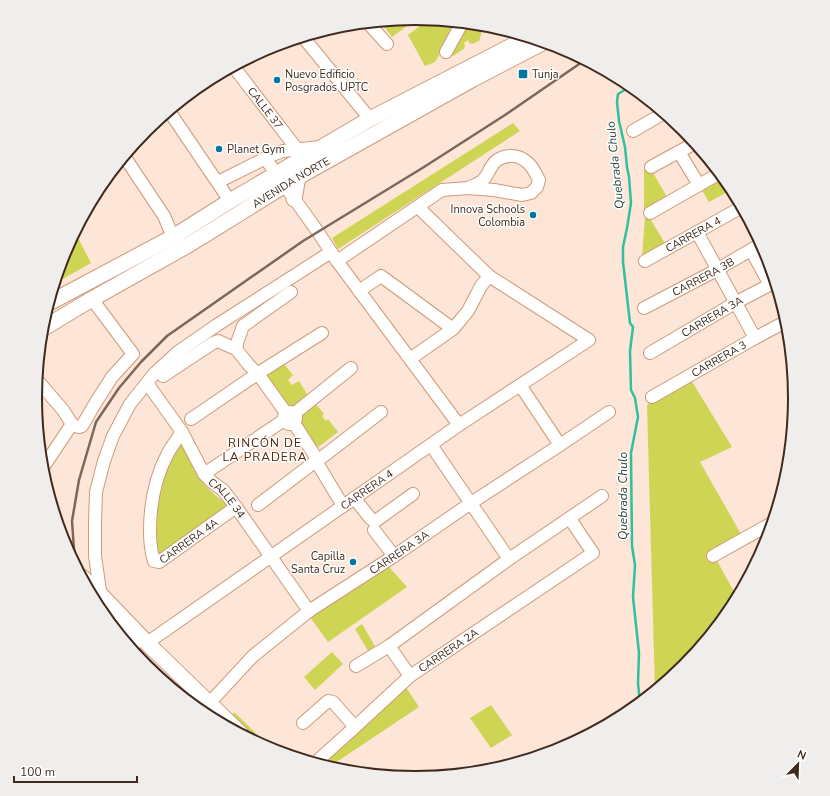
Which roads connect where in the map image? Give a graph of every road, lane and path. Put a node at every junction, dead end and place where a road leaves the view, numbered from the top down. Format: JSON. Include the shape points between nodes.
{"nodes":[{"id":1,"x":372,"y":28,"type":"edge"},
{"id":2,"x":459,"y":28,"type":"edge"},
{"id":3,"x":521,"y":41,"type":"edge"},
{"id":4,"x":306,"y":42,"type":"edge"},
{"id":5,"x":387,"y":44,"type":"dead end"},
{"id":6,"x":537,"y":46,"type":"edge"},
{"id":7,"x":446,"y":52,"type":"dead end"},
{"id":8,"x":237,"y":71,"type":"edge"},
{"id":9,"x":172,"y":115,"type":"edge"},
{"id":10,"x":659,"y":116,"type":"edge"},
{"id":11,"x":370,"y":119,"type":"junction"},
{"id":12,"x":633,"y":131,"type":"dead end"},
{"id":13,"x":690,"y":146,"type":"edge"},
{"id":14,"x":321,"y":147,"type":"junction"},
{"id":15,"x":297,"y":149,"type":"junction"},
{"id":16,"x":679,"y":152,"type":"junction"},
{"id":17,"x":265,"y":158,"type":"junction"},
{"id":18,"x":127,"y":161,"type":"edge"},
{"id":19,"x":652,"y":167,"type":"dead end"},
{"id":20,"x":715,"y":176,"type":"edge"},
{"id":21,"x":298,"y":177,"type":"junction"},
{"id":22,"x":281,"y":180,"type":"junction"},
{"id":23,"x":218,"y":182,"type":"junction"},
{"id":24,"x":699,"y":185,"type":"junction"},
{"id":25,"x":468,"y":188,"type":"junction"},
{"id":26,"x":294,"y":199,"type":"junction"},
{"id":27,"x":230,"y":201,"type":"junction"},
{"id":28,"x":418,"y":207,"type":"junction"},
{"id":29,"x":737,"y":210,"type":"edge"},
{"id":30,"x":650,"y":213,"type":"dead end"},
{"id":31,"x":697,"y":232,"type":"junction"},
{"id":32,"x":173,"y":236,"type":"junction"},
{"id":33,"x":756,"y":247,"type":"edge"},
{"id":34,"x":751,"y":250,"type":"junction"},
{"id":35,"x":334,"y":257,"type":"junction"},
{"id":36,"x":645,"y":261,"type":"dead end"},
{"id":37,"x":717,"y":269,"type":"junction"},
{"id":38,"x":767,"y":275,"type":"edge"},
{"id":39,"x":489,"y":276,"type":"junction"},
{"id":40,"x":770,"y":284,"type":"edge"},
{"id":41,"x":359,"y":291,"type":"junction"},
{"id":42,"x":291,"y":292,"type":"dead end"},
{"id":43,"x":92,"y":299,"type":"junction"},
{"id":44,"x":55,"y":300,"type":"edge"},
{"id":45,"x":735,"y":303,"type":"junction"},
{"id":46,"x":644,"y":308,"type":"dead end"},
{"id":47,"x":781,"y":324,"type":"edge"},
{"id":48,"x":49,"y":325,"type":"edge"},
{"id":49,"x":453,"y":329,"type":"junction"},
{"id":50,"x":322,"y":333,"type":"dead end"},
{"id":51,"x":755,"y":338,"type":"junction"},
{"id":52,"x":236,"y":349,"type":"junction"},
{"id":53,"x":650,"y":354,"type":"dead end"},
{"id":54,"x":410,"y":359,"type":"junction"},
{"id":55,"x":351,"y":368,"type":"dead end"},
{"id":56,"x":257,"y":374,"type":"junction"},
{"id":57,"x":163,"y":376,"type":"dead end"},
{"id":58,"x":146,"y":383,"type":"junction"},
{"id":59,"x":520,"y":385,"type":"junction"},
{"id":60,"x":42,"y":386,"type":"edge"},
{"id":61,"x":652,"y":397,"type":"dead end"},
{"id":62,"x":381,"y":412,"type":"dead end"},
{"id":63,"x":609,"y":412,"type":"dead end"},
{"id":64,"x":290,"y":417,"type":"junction"},
{"id":65,"x":191,"y":419,"type":"dead end"},
{"id":66,"x":72,"y":424,"type":"junction"},
{"id":67,"x":459,"y":425,"type":"junction"},
{"id":68,"x":182,"y":432,"type":"junction"},
{"id":69,"x":431,"y":445,"type":"junction"},
{"id":70,"x":560,"y":445,"type":"junction"},
{"id":71,"x":47,"y":461,"type":"edge"},
{"id":72,"x":317,"y":461,"type":"junction"},
{"id":73,"x":204,"y":474,"type":"junction"},
{"id":74,"x":413,"y":494,"type":"dead end"},
{"id":75,"x":602,"y":496,"type":"dead end"},
{"id":76,"x":354,"y":498,"type":"junction"},
{"id":77,"x":470,"y":503,"type":"junction"},
{"id":78,"x":258,"y":505,"type":"dead end"},
{"id":79,"x":343,"y":506,"type":"junction"},
{"id":80,"x":236,"y":507,"type":"junction"},
{"id":81,"x":570,"y":519,"type":"junction"},
{"id":82,"x":765,"y":527,"type":"edge"},
{"id":83,"x":374,"y":530,"type":"dead end"},
{"id":84,"x":394,"y":556,"type":"junction"},
{"id":85,"x":713,"y":556,"type":"dead end"},
{"id":86,"x":272,"y":557,"type":"junction"},
{"id":87,"x":509,"y":559,"type":"junction"},
{"id":88,"x":96,"y":590,"type":"edge"},
{"id":89,"x":100,"y":594,"type":"junction"},
{"id":90,"x":100,"y":598,"type":"edge"},
{"id":91,"x":309,"y":611,"type":"junction"},
{"id":92,"x":147,"y":643,"type":"junction"},
{"id":93,"x":137,"y":646,"type":"edge"},
{"id":94,"x":389,"y":646,"type":"junction"},
{"id":95,"x":356,"y":666,"type":"dead end"},
{"id":96,"x":410,"y":676,"type":"junction"},
{"id":97,"x":173,"y":681,"type":"edge"},
{"id":98,"x":201,"y":703,"type":"edge"},
{"id":99,"x":208,"y":708,"type":"edge"},
{"id":100,"x":303,"y":723,"type":"dead end"},
{"id":101,"x":355,"y":728,"type":"junction"},
{"id":102,"x":320,"y":759,"type":"edge"}],
"edges":[{"from":1,"to":5,"type":"street"},
{"from":2,"to":7,"type":"street"},
{"from":3,"to":11,"type":"main road","name":"AVENIDA NORTE"},
{"from":4,"to":11,"type":"street"},
{"from":6,"to":21,"type":"main road","name":"AVENIDA NORTE"},
{"from":8,"to":15,"type":"street","name":"CALLE 37"},
{"from":9,"to":23,"type":"street"},
{"from":10,"to":12,"type":"street"},
{"from":11,"to":14,"type":"main road","name":"AVENIDA NORTE"},
{"from":13,"to":16,"type":"street"},
{"from":14,"to":15,"type":"street"},
{"from":14,"to":22,"type":"main road","name":"AVENIDA NORTE"},
{"from":15,"to":17,"type":"street"},
{"from":16,"to":19,"type":"street"},
{"from":16,"to":24,"type":"street"},
{"from":17,"to":22,"type":"street"},
{"from":17,"to":23,"type":"street"},
{"from":18,"to":32,"type":"street","via":[[164,216]]},
{"from":20,"to":24,"type":"street"},
{"from":21,"to":22,"type":"main road","name":"AVENIDA NORTE"},
{"from":21,"to":26,"type":"main road"},
{"from":22,"to":26,"type":"street"},
{"from":22,"to":27,"type":"main road","name":"AVENIDA NORTE"},
{"from":22,"to":43,"type":"main road","name":"AVENIDA NORTE","via":[[190,244]]},
{"from":23,"to":27,"type":"street"},
{"from":24,"to":30,"type":"street"},
{"from":25,"to":25,"type":"street","via":[[522,195],[531,193],[539,180],[527,161],[511,155],[495,162],[482,181]]},
{"from":25,"to":28,"type":"street","via":[[442,190]]},
{"from":26,"to":35,"type":"street"},
{"from":27,"to":32,"type":"main road","name":"AVENIDA NORTE"},
{"from":28,"to":35,"type":"street"},
{"from":28,"to":39,"type":"street"},
{"from":29,"to":31,"type":"street","name":"CARRERA 4"},
{"from":31,"to":36,"type":"street","name":"CARRERA 4"},
{"from":31,"to":37,"type":"street"},
{"from":32,"to":44,"type":"main road","name":"AVENIDA NORTE"},
{"from":33,"to":34,"type":"street","name":"CARRERA 3B"},
{"from":34,"to":37,"type":"street","name":"CARRERA 3B"},
{"from":34,"to":38,"type":"street"},
{"from":35,"to":41,"type":"street"},
{"from":35,"to":58,"type":"street","via":[[217,325],[178,352]]},
{"from":37,"to":45,"type":"street"},
{"from":37,"to":46,"type":"street","name":"CARRERA 3B"},
{"from":39,"to":49,"type":"street","via":[[468,311]]},
{"from":39,"to":59,"type":"street","name":"CARRERA 4","via":[[589,340]]},
{"from":40,"to":45,"type":"street","name":"CARRERA 3A"},
{"from":41,"to":49,"type":"street","via":[[381,276]]},
{"from":41,"to":54,"type":"street"},
{"from":42,"to":52,"type":"street","via":[[243,326]]},
{"from":43,"to":48,"type":"main road","name":"AVENIDA NORTE"},
{"from":43,"to":66,"type":"street","via":[[133,354],[112,377],[82,426]]},
{"from":45,"to":51,"type":"street"},
{"from":45,"to":53,"type":"street","name":"CARRERA 3A"},
{"from":47,"to":51,"type":"street","name":"CARRERA 3"},
{"from":49,"to":54,"type":"street"},
{"from":50,"to":56,"type":"street"},
{"from":51,"to":61,"type":"street","name":"CARRERA 3"},
{"from":52,"to":56,"type":"street"},
{"from":52,"to":57,"type":"street","via":[[218,341]]},
{"from":54,"to":67,"type":"street"},
{"from":55,"to":64,"type":"street"},
{"from":56,"to":64,"type":"street"},
{"from":56,"to":65,"type":"street"},
{"from":58,"to":68,"type":"street","name":"CALLE 34"},
{"from":58,"to":89,"type":"street","via":[[130,404],[113,436],[96,492],[95,556]]},
{"from":59,"to":67,"type":"street","name":"CARRERA 4"},
{"from":59,"to":70,"type":"street"},
{"from":60,"to":66,"type":"street","via":[[64,410]]},
{"from":62,"to":72,"type":"street"},
{"from":63,"to":70,"type":"street","name":"CARRERA 3A"},
{"from":64,"to":72,"type":"street"},
{"from":64,"to":73,"type":"street"},
{"from":66,"to":71,"type":"street"},
{"from":67,"to":69,"type":"street","name":"CARRERA 4"},
{"from":68,"to":73,"type":"street","name":"CALLE 34"},
{"from":68,"to":80,"type":"street","name":"CARRERA 4A","via":[[168,454],[154,491],[150,536],[154,561],[159,562]]},
{"from":69,"to":76,"type":"street","name":"CARRERA 4"},
{"from":69,"to":77,"type":"street"},
{"from":70,"to":77,"type":"street","name":"CARRERA 3A"},
{"from":72,"to":78,"type":"street"},
{"from":72,"to":79,"type":"street"},
{"from":73,"to":80,"type":"street","name":"CALLE 34","via":[[223,490]]},
{"from":74,"to":76,"type":"street","via":[[374,521]]},
{"from":75,"to":81,"type":"street"},
{"from":76,"to":79,"type":"street","name":"CARRERA 4"},
{"from":77,"to":84,"type":"street","name":"CARRERA 3A"},
{"from":77,"to":87,"type":"street"},
{"from":79,"to":86,"type":"street","name":"CARRERA 4"},
{"from":80,"to":86,"type":"street","name":"CALLE 34"},
{"from":81,"to":87,"type":"street"},
{"from":81,"to":96,"type":"street","name":"CARRERA 2A","via":[[593,553]]},
{"from":82,"to":85,"type":"street"},
{"from":83,"to":84,"type":"street"},
{"from":84,"to":91,"type":"street","name":"CARRERA 3A"},
{"from":86,"to":91,"type":"street","name":"CALLE 34"},
{"from":86,"to":92,"type":"street","name":"CARRERA 4"},
{"from":87,"to":94,"type":"street"},
{"from":88,"to":89,"type":"main road"},
{"from":89,"to":90,"type":"street"},
{"from":89,"to":92,"type":"main road"},
{"from":91,"to":99,"type":"street","name":"CARRERA 3A","via":[[253,656]]},
{"from":92,"to":98,"type":"main road"},
{"from":93,"to":97,"type":"main road"},
{"from":94,"to":95,"type":"street"},
{"from":94,"to":96,"type":"street"},
{"from":96,"to":101,"type":"street","name":"CARRERA 2A"},
{"from":100,"to":101,"type":"street","via":[[331,701]]},
{"from":101,"to":102,"type":"street","name":"CARRERA 2A"}]}
